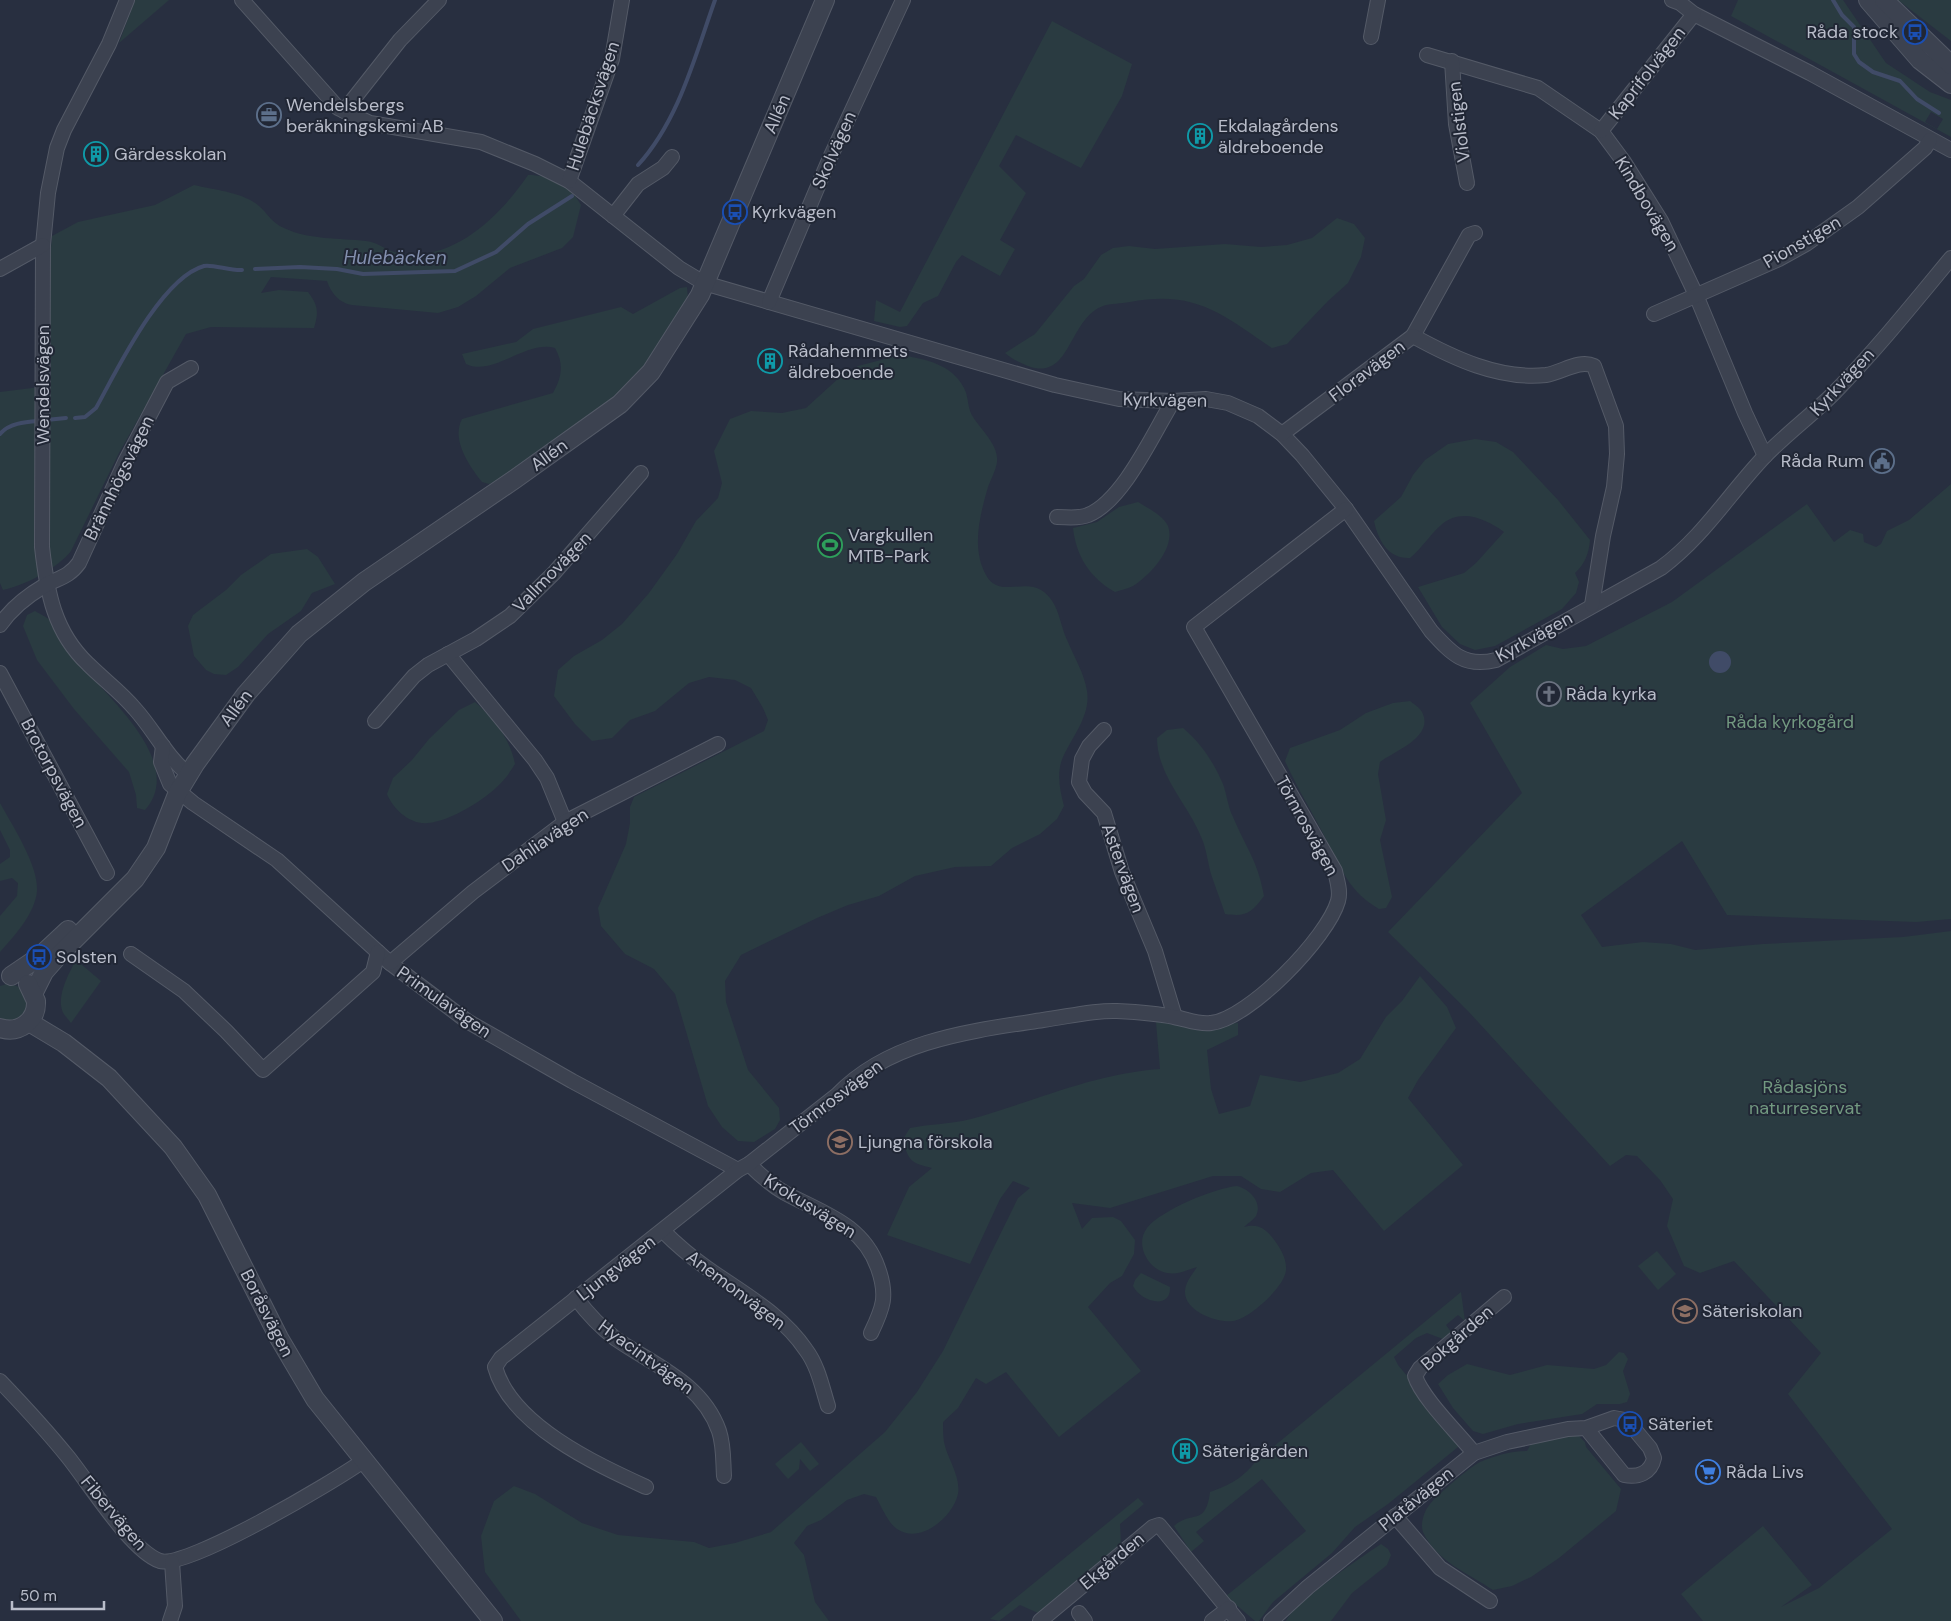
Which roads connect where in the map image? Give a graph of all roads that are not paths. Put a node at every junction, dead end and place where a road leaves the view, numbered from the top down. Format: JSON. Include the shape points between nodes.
{"nodes":[{"id":1,"x":127,"y":0,"type":"edge"},
{"id":2,"x":242,"y":0,"type":"edge"},
{"id":3,"x":438,"y":0,"type":"edge"},
{"id":4,"x":622,"y":0,"type":"edge"},
{"id":5,"x":825,"y":0,"type":"edge"},
{"id":6,"x":903,"y":0,"type":"edge"},
{"id":7,"x":1378,"y":0,"type":"edge"},
{"id":8,"x":1672,"y":0,"type":"edge"},
{"id":9,"x":1868,"y":0,"type":"edge"},
{"id":10,"x":1884,"y":0,"type":"edge"},
{"id":11,"x":1694,"y":14,"type":"junction"},
{"id":12,"x":1371,"y":37,"type":"dead end"},
{"id":13,"x":1427,"y":55,"type":"dead end"},
{"id":14,"x":1452,"y":62,"type":"junction"},
{"id":15,"x":1951,"y":64,"type":"edge"},
{"id":16,"x":1951,"y":84,"type":"edge"},
{"id":17,"x":344,"y":111,"type":"junction"},
{"id":18,"x":1601,"y":131,"type":"junction"},
{"id":19,"x":1930,"y":140,"type":"junction"},
{"id":20,"x":1951,"y":150,"type":"edge"},
{"id":21,"x":672,"y":157,"type":"dead end"},
{"id":22,"x":569,"y":181,"type":"junction"},
{"id":23,"x":1467,"y":183,"type":"dead end"},
{"id":24,"x":613,"y":216,"type":"junction"},
{"id":25,"x":1475,"y":233,"type":"dead end"},
{"id":26,"x":43,"y":245,"type":"junction"},
{"id":27,"x":1951,"y":258,"type":"edge"},
{"id":28,"x":0,"y":269,"type":"edge"},
{"id":29,"x":704,"y":283,"type":"junction"},
{"id":30,"x":1696,"y":295,"type":"junction"},
{"id":31,"x":769,"y":302,"type":"junction"},
{"id":32,"x":1654,"y":314,"type":"dead end"},
{"id":33,"x":1412,"y":336,"type":"junction"},
{"id":34,"x":191,"y":368,"type":"dead end"},
{"id":35,"x":1173,"y":401,"type":"junction"},
{"id":36,"x":1282,"y":434,"type":"junction"},
{"id":37,"x":1766,"y":456,"type":"junction"},
{"id":38,"x":641,"y":473,"type":"dead end"},
{"id":39,"x":1346,"y":509,"type":"junction"},
{"id":40,"x":1057,"y":517,"type":"dead end"},
{"id":41,"x":46,"y":585,"type":"junction"},
{"id":42,"x":1592,"y":605,"type":"junction"},
{"id":43,"x":0,"y":625,"type":"edge"},
{"id":44,"x":448,"y":654,"type":"junction"},
{"id":45,"x":0,"y":673,"type":"edge"},
{"id":46,"x":375,"y":721,"type":"dead end"},
{"id":47,"x":1104,"y":730,"type":"dead end"},
{"id":48,"x":718,"y":744,"type":"dead end"},
{"id":49,"x":163,"y":746,"type":"junction"},
{"id":50,"x":188,"y":774,"type":"junction"},
{"id":51,"x":178,"y":792,"type":"junction"},
{"id":52,"x":565,"y":822,"type":"junction"},
{"id":53,"x":163,"y":825,"type":"junction"},
{"id":54,"x":107,"y":873,"type":"dead end"},
{"id":55,"x":378,"y":952,"type":"junction"},
{"id":56,"x":131,"y":954,"type":"dead end"},
{"id":57,"x":390,"y":963,"type":"junction"},
{"id":58,"x":6,"y":977,"type":"edge"},
{"id":59,"x":34,"y":992,"type":"junction"},
{"id":60,"x":1175,"y":1017,"type":"junction"},
{"id":61,"x":29,"y":1022,"type":"junction"},
{"id":62,"x":0,"y":1028,"type":"edge"},
{"id":63,"x":744,"y":1167,"type":"junction"},
{"id":64,"x":663,"y":1231,"type":"junction"},
{"id":65,"x":1504,"y":1296,"type":"dead end"},
{"id":66,"x":576,"y":1298,"type":"junction"},
{"id":67,"x":871,"y":1334,"type":"dead end"},
{"id":68,"x":0,"y":1381,"type":"edge"},
{"id":69,"x":828,"y":1406,"type":"dead end"},
{"id":70,"x":1586,"y":1428,"type":"junction"},
{"id":71,"x":1474,"y":1452,"type":"junction"},
{"id":72,"x":363,"y":1461,"type":"junction"},
{"id":73,"x":724,"y":1476,"type":"dead end"},
{"id":74,"x":646,"y":1487,"type":"dead end"},
{"id":75,"x":1395,"y":1516,"type":"junction"},
{"id":76,"x":172,"y":1562,"type":"junction"},
{"id":77,"x":1490,"y":1601,"type":"dead end"},
{"id":78,"x":1228,"y":1608,"type":"junction"},
{"id":79,"x":170,"y":1621,"type":"edge"},
{"id":80,"x":493,"y":1621,"type":"edge"},
{"id":81,"x":1040,"y":1621,"type":"edge"},
{"id":82,"x":1212,"y":1621,"type":"edge"},
{"id":83,"x":1238,"y":1621,"type":"edge"},
{"id":84,"x":1271,"y":1621,"type":"edge"}],
"edges":[{"from":1,"to":26,"type":"street","name":"Wendelsvägen","via":[[109,44],[66,124],[57,148]]},
{"from":2,"to":17,"type":"street","name":"Kyrkvägen"},
{"from":3,"to":17,"type":"street","via":[[400,40]]},
{"from":4,"to":22,"type":"street","name":"Hulebäcksvägen","via":[[612,59]]},
{"from":5,"to":29,"type":"street","name":"Allén"},
{"from":6,"to":31,"type":"street","name":"Skolvägen","via":[[829,160]]},
{"from":7,"to":12,"type":"street"},
{"from":8,"to":11,"type":"street"},
{"from":9,"to":16,"type":"street","via":[[1920,60]]},
{"from":10,"to":15,"type":"street"},
{"from":11,"to":18,"type":"street","name":"Kaprifolvägen"},
{"from":11,"to":19,"type":"street","via":[[1810,73]]},
{"from":13,"to":14,"type":"street","name":"Kindbovägen"},
{"from":14,"to":18,"type":"street","name":"Kindbovägen","via":[[1538,88]]},
{"from":14,"to":23,"type":"street","name":"Violstigen","via":[[1456,124]]},
{"from":17,"to":22,"type":"street","name":"Kyrkvägen","via":[[394,129],[481,142]]},
{"from":18,"to":30,"type":"street","name":"Kindbovägen","via":[[1657,214]]},
{"from":19,"to":20,"type":"street"},
{"from":19,"to":30,"type":"street","name":"Pionstigen","via":[[1925,148],[1832,228],[1779,259]]},
{"from":21,"to":24,"type":"street","via":[[663,168],[638,184]]},
{"from":22,"to":24,"type":"street","name":"Kyrkvägen"},
{"from":24,"to":29,"type":"street","name":"Kyrkvägen","via":[[679,268]]},
{"from":25,"to":33,"type":"street","via":[[1469,235]]},
{"from":26,"to":28,"type":"street"},
{"from":26,"to":41,"type":"street","name":"Wendelsvägen","via":[[42,547]]},
{"from":27,"to":37,"type":"street","name":"Kyrkvägen","via":[[1854,373]]},
{"from":29,"to":31,"type":"street","name":"Kyrkvägen"},
{"from":29,"to":50,"type":"street","name":"Allén","via":[[685,322],[639,387],[515,479],[364,582],[299,634],[246,694]]},
{"from":30,"to":32,"type":"street","name":"Pionstigen"},
{"from":30,"to":37,"type":"street","name":"Kindbovägen","via":[[1745,414]]},
{"from":31,"to":35,"type":"street","name":"Kyrkvägen","via":[[1056,385],[1119,399]]},
{"from":33,"to":36,"type":"street","name":"Floravägen"},
{"from":33,"to":42,"type":"street","name":"Floravägen","via":[[1488,370],[1516,375],[1548,375],[1588,363],[1597,368],[1616,426],[1617,454]]},
{"from":34,"to":41,"type":"street","name":"Brännhögsvägen","via":[[167,382],[125,462],[79,563],[72,573]]},
{"from":35,"to":36,"type":"street","name":"Kyrkvägen","via":[[1206,399],[1228,403],[1258,416]]},
{"from":35,"to":40,"type":"street","via":[[1119,491],[1108,502],[1087,516]]},
{"from":36,"to":39,"type":"street","name":"Kyrkvägen"},
{"from":37,"to":42,"type":"street","name":"Kyrkvägen","via":[[1680,554],[1661,568]]},
{"from":38,"to":44,"type":"street","name":"Vallmovägen","via":[[554,573],[510,616]]},
{"from":39,"to":42,"type":"street","name":"Kyrkvägen","via":[[1431,631],[1460,658],[1473,663],[1496,660]]},
{"from":39,"to":60,"type":"street","name":"Törnrosvägen","via":[[1194,627],[1335,871],[1339,899],[1325,929],[1292,965],[1235,1016],[1211,1024]]},
{"from":41,"to":43,"type":"street","via":[[8,614]]},
{"from":41,"to":49,"type":"street","name":"Wendelsvägen","via":[[56,620],[72,646],[87,664],[127,699]]},
{"from":44,"to":46,"type":"street","name":"Vallmovägen","via":[[414,676]]},
{"from":44,"to":52,"type":"street","via":[[535,760],[547,778]]},
{"from":45,"to":54,"type":"street","name":"Brotorpsvägen"},
{"from":47,"to":60,"type":"street","name":"Astervägen","via":[[1082,759],[1079,782],[1104,813],[1122,872],[1155,951]]},
{"from":48,"to":52,"type":"street","name":"Dahliavägen"},
{"from":49,"to":50,"type":"street","name":"Wendelsvägen"},
{"from":49,"to":51,"type":"street","via":[[164,770]]},
{"from":50,"to":51,"type":"street","name":"Allén"},
{"from":51,"to":53,"type":"street","name":"Allén"},
{"from":51,"to":55,"type":"street","name":"Primulavägen","via":[[276,860]]},
{"from":52,"to":57,"type":"street","name":"Dahliavägen","via":[[487,880]]},
{"from":53,"to":58,"type":"street","name":"Allén","via":[[118,885],[39,957]]},
{"from":53,"to":59,"type":"street","name":"Allén","via":[[156,848],[135,879],[59,955],[37,983]]},
{"from":55,"to":56,"type":"street","via":[[373,972],[263,1070],[184,992]]},
{"from":55,"to":57,"type":"street","name":"Primulavägen"},
{"from":57,"to":63,"type":"street","name":"Primulavägen","via":[[467,1021],[517,1051]]},
{"from":58,"to":59,"type":"street","via":[[27,983]]},
{"from":59,"to":61,"type":"street","via":[[36,1005]]},
{"from":60,"to":63,"type":"street","name":"Törnrosvägen","via":[[1146,1012],[1103,1011],[963,1034],[911,1048],[879,1063],[847,1085]]},
{"from":61,"to":62,"type":"street","via":[[13,1030]]},
{"from":61,"to":72,"type":"street","name":"Boråsvägen","via":[[64,1043],[109,1078],[187,1166],[229,1237],[298,1373]]},
{"from":63,"to":64,"type":"street","name":"Ljungvägen"},
{"from":63,"to":67,"type":"street","name":"Krokusvägen","via":[[851,1227],[868,1246],[884,1289],[882,1311]]},
{"from":64,"to":66,"type":"street","name":"Ljungvägen"},
{"from":64,"to":69,"type":"street","name":"Anemonvägen","via":[[706,1268],[772,1312],[795,1334],[818,1373]]},
{"from":65,"to":71,"type":"street","name":"Bokgården","via":[[1420,1368],[1415,1376]]},
{"from":66,"to":73,"type":"street","name":"Hyacintvägen","via":[[605,1330],[682,1380],[697,1394],[718,1430]]},
{"from":66,"to":74,"type":"street","name":"Ljungvägen","via":[[501,1358],[495,1367],[498,1377],[508,1393],[555,1439]]},
{"from":68,"to":76,"type":"street","name":"Fibervägen","via":[[68,1456],[132,1541],[145,1553]]},
{"from":70,"to":70,"type":"street","name":"Platåvägen","via":[[1624,1475],[1634,1477],[1653,1465],[1650,1448],[1626,1420],[1614,1418]]},
{"from":70,"to":71,"type":"street","name":"Platåvägen","via":[[1507,1442]]},
{"from":71,"to":75,"type":"street","name":"Platåvägen"},
{"from":72,"to":76,"type":"street","via":[[248,1528]]},
{"from":72,"to":80,"type":"street","name":"Boråsvägen"},
{"from":75,"to":77,"type":"street","via":[[1440,1568]]},
{"from":75,"to":84,"type":"street","name":"Platåvägen","via":[[1301,1592]]},
{"from":76,"to":79,"type":"street","via":[[175,1606]]},
{"from":78,"to":81,"type":"street","name":"Ekgården","via":[[1159,1525]]},
{"from":78,"to":82,"type":"street"},
{"from":78,"to":83,"type":"street","name":"Ekgården"}]}
